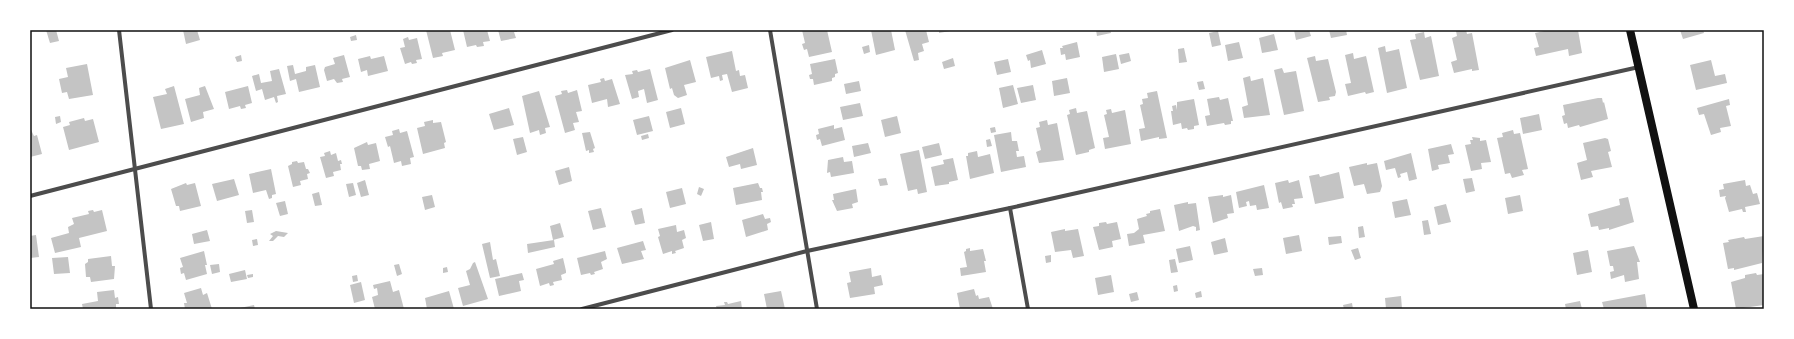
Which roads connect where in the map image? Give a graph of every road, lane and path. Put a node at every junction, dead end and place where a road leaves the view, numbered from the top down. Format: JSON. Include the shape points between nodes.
{"nodes":[{"id":1,"x":119,"y":30,"type":"edge"},
{"id":2,"x":672,"y":30,"type":"edge"},
{"id":3,"x":770,"y":30,"type":"edge"},
{"id":4,"x":1630,"y":30,"type":"edge"},
{"id":5,"x":1640,"y":67,"type":"junction"},
{"id":6,"x":136,"y":169,"type":"junction"},
{"id":7,"x":30,"y":196,"type":"edge"},
{"id":8,"x":1010,"y":208,"type":"junction"},
{"id":9,"x":806,"y":251,"type":"junction"},
{"id":10,"x":151,"y":309,"type":"edge"},
{"id":11,"x":582,"y":309,"type":"edge"},
{"id":12,"x":817,"y":309,"type":"edge"},
{"id":13,"x":1028,"y":309,"type":"edge"},
{"id":14,"x":1694,"y":309,"type":"edge"}],
"edges":[{"from":1,"to":6,"type":"street"},
{"from":2,"to":6,"type":"street"},
{"from":3,"to":9,"type":"street"},
{"from":4,"to":5,"type":"main road"},
{"from":5,"to":8,"type":"street"},
{"from":5,"to":14,"type":"main road"},
{"from":6,"to":7,"type":"street"},
{"from":6,"to":10,"type":"street"},
{"from":8,"to":9,"type":"street"},
{"from":8,"to":13,"type":"street"},
{"from":9,"to":11,"type":"street"},
{"from":9,"to":12,"type":"street"}]}
